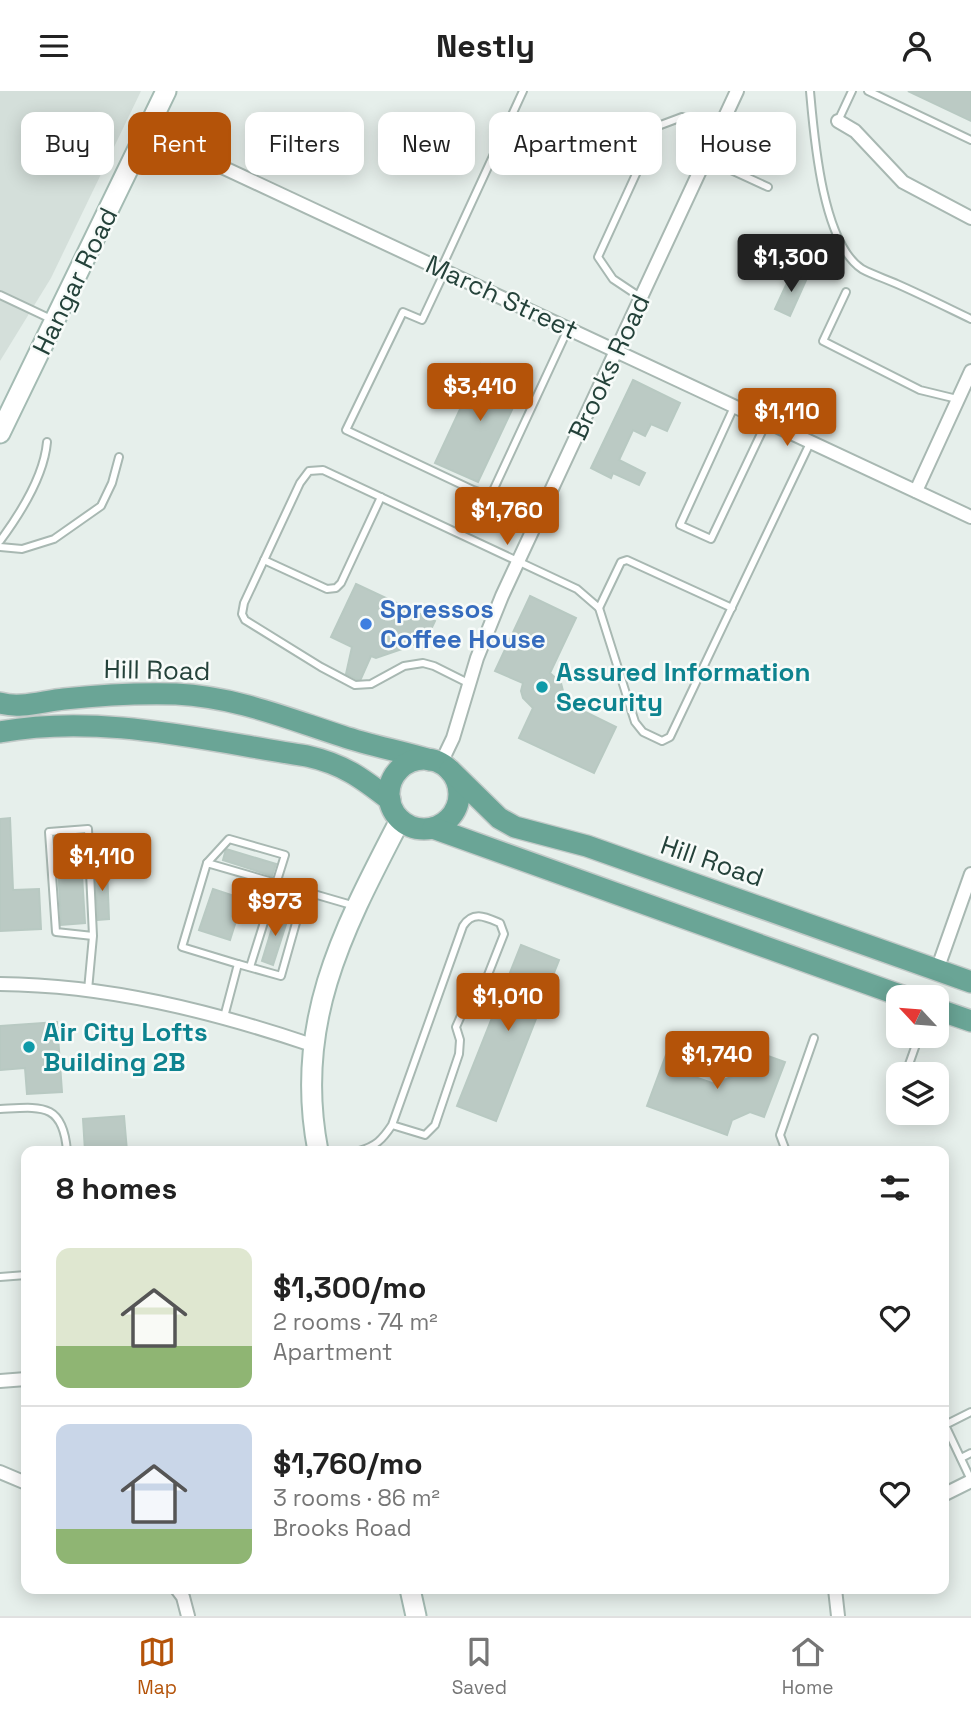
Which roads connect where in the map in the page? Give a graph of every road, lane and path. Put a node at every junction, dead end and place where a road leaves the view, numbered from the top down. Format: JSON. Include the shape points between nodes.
{"nodes":[{"id":1,"x":166,"y":91,"type":"edge"},
{"id":2,"x":523,"y":91,"type":"edge"},
{"id":3,"x":737,"y":91,"type":"edge"},
{"id":4,"x":810,"y":91,"type":"edge"},
{"id":5,"x":852,"y":91,"type":"edge"},
{"id":6,"x":869,"y":91,"type":"edge"},
{"id":7,"x":156,"y":112,"type":"edge"},
{"id":8,"x":727,"y":112,"type":"edge"},
{"id":9,"x":676,"y":119,"type":"edge"},
{"id":10,"x":838,"y":121,"type":"joint"},
{"id":11,"x":971,"y":139,"type":"edge"},
{"id":12,"x":128,"y":171,"type":"edge"},
{"id":13,"x":231,"y":171,"type":"edge"},
{"id":14,"x":697,"y":175,"type":"edge"},
{"id":15,"x":742,"y":175,"type":"edge"},
{"id":16,"x":768,"y":187,"type":"dead end"},
{"id":17,"x":971,"y":218,"type":"edge"},
{"id":18,"x":443,"y":270,"type":"junction"},
{"id":19,"x":846,"y":292,"type":"dead end"},
{"id":20,"x":0,"y":295,"type":"edge"},
{"id":21,"x":640,"y":297,"type":"junction"},
{"id":22,"x":971,"y":319,"type":"edge"},
{"id":23,"x":56,"y":321,"type":"junction"},
{"id":24,"x":568,"y":328,"type":"junction"},
{"id":25,"x":616,"y":350,"type":"junction"},
{"id":26,"x":971,"y":371,"type":"edge"},
{"id":27,"x":958,"y":400,"type":"junction"},
{"id":28,"x":735,"y":406,"type":"junction"},
{"id":29,"x":767,"y":421,"type":"junction"},
{"id":30,"x":0,"y":433,"type":"edge"},
{"id":31,"x":811,"y":441,"type":"junction"},
{"id":32,"x":47,"y":442,"type":"dead end"},
{"id":33,"x":119,"y":457,"type":"dead end"},
{"id":34,"x":916,"y":491,"type":"junction"},
{"id":35,"x":491,"y":495,"type":"junction"},
{"id":36,"x":381,"y":497,"type":"junction"},
{"id":37,"x":541,"y":513,"type":"junction"},
{"id":38,"x":971,"y":517,"type":"edge"},
{"id":39,"x":1,"y":545,"type":"edge"},
{"id":40,"x":264,"y":560,"type":"junction"},
{"id":41,"x":518,"y":561,"type":"junction"},
{"id":42,"x":599,"y":608,"type":"junction"},
{"id":43,"x":732,"y":608,"type":"junction"},
{"id":44,"x":470,"y":684,"type":"junction"},
{"id":45,"x":0,"y":703,"type":"edge"},
{"id":46,"x":0,"y":732,"type":"edge"},
{"id":47,"x":440,"y":764,"type":"junction"},
{"id":48,"x":390,"y":800,"type":"junction"},
{"id":49,"x":400,"y":820,"type":"junction"},
{"id":50,"x":433,"y":828,"type":"junction"},
{"id":51,"x":207,"y":863,"type":"junction"},
{"id":52,"x":971,"y":874,"type":"edge"},
{"id":53,"x":276,"y":883,"type":"junction"},
{"id":54,"x":306,"y":891,"type":"junction"},
{"id":55,"x":357,"y":906,"type":"junction"},
{"id":56,"x":93,"y":936,"type":"junction"},
{"id":57,"x":238,"y":964,"type":"junction"},
{"id":58,"x":250,"y":967,"type":"junction"},
{"id":59,"x":937,"y":970,"type":"junction"},
{"id":60,"x":971,"y":982,"type":"edge"},
{"id":61,"x":0,"y":984,"type":"edge"},
{"id":62,"x":88,"y":990,"type":"junction"},
{"id":63,"x":886,"y":990,"type":"edge"},
{"id":64,"x":949,"y":1013,"type":"edge"},
{"id":65,"x":224,"y":1017,"type":"junction"},
{"id":66,"x":971,"y":1021,"type":"edge"},
{"id":67,"x":814,"y":1038,"type":"dead end"},
{"id":68,"x":312,"y":1045,"type":"junction"},
{"id":69,"x":0,"y":1109,"type":"edge"},
{"id":70,"x":392,"y":1125,"type":"junction"},
{"id":71,"x":66,"y":1146,"type":"edge"},
{"id":72,"x":317,"y":1146,"type":"edge"},
{"id":73,"x":376,"y":1146,"type":"edge"},
{"id":74,"x":784,"y":1146,"type":"edge"},
{"id":75,"x":21,"y":1275,"type":"edge"},
{"id":76,"x":0,"y":1277,"type":"edge"},
{"id":77,"x":21,"y":1379,"type":"edge"},
{"id":78,"x":0,"y":1381,"type":"edge"},
{"id":79,"x":971,"y":1412,"type":"edge"},
{"id":80,"x":949,"y":1423,"type":"edge"},
{"id":81,"x":949,"y":1433,"type":"edge"},
{"id":82,"x":971,"y":1453,"type":"edge"},
{"id":83,"x":961,"y":1458,"type":"junction"},
{"id":84,"x":0,"y":1472,"type":"edge"},
{"id":85,"x":971,"y":1480,"type":"edge"},
{"id":86,"x":21,"y":1481,"type":"edge"},
{"id":87,"x":949,"y":1492,"type":"edge"},
{"id":88,"x":180,"y":1594,"type":"edge"},
{"id":89,"x":411,"y":1594,"type":"edge"},
{"id":90,"x":836,"y":1594,"type":"edge"},
{"id":91,"x":188,"y":1616,"type":"edge"},
{"id":92,"x":416,"y":1616,"type":"edge"},
{"id":93,"x":838,"y":1616,"type":"edge"}],
"edges":[{"from":1,"to":7,"type":"street","name":"Hangar Road"},
{"from":2,"to":18,"type":"lane"},
{"from":3,"to":8,"type":"street","name":"Brooks Road"},
{"from":4,"to":22,"type":"lane","via":[[818,162],[836,233],[847,255],[863,269]]},
{"from":5,"to":10,"type":"lane"},
{"from":6,"to":11,"type":"lane"},
{"from":9,"to":21,"type":"lane","via":[[658,126],[598,257],[613,279]]},
{"from":10,"to":17,"type":"street","via":[[855,131],[903,182]]},
{"from":12,"to":23,"type":"street","name":"Hangar Road"},
{"from":13,"to":18,"type":"street","name":"March Street"},
{"from":14,"to":21,"type":"street","name":"Brooks Road"},
{"from":15,"to":16,"type":"lane"},
{"from":18,"to":24,"type":"street","name":"March Street"},
{"from":18,"to":35,"type":"lane","via":[[422,320],[403,312],[346,431]]},
{"from":19,"to":27,"type":"lane","via":[[823,341],[920,390]]},
{"from":20,"to":23,"type":"lane"},
{"from":21,"to":25,"type":"street","name":"Brooks Road"},
{"from":23,"to":30,"type":"street","name":"Hangar Road"},
{"from":24,"to":25,"type":"street","name":"March Street"},
{"from":24,"to":35,"type":"lane"},
{"from":25,"to":28,"type":"street","name":"March Street"},
{"from":25,"to":37,"type":"street","name":"Brooks Road"},
{"from":26,"to":27,"type":"street"},
{"from":27,"to":34,"type":"street"},
{"from":28,"to":29,"type":"street","name":"March Street"},
{"from":28,"to":29,"type":"lane","via":[[680,524],[700,534],[711,539]]},
{"from":29,"to":31,"type":"street","name":"March Street"},
{"from":31,"to":34,"type":"street","name":"March Street"},
{"from":31,"to":43,"type":"lane"},
{"from":32,"to":39,"type":"lane","via":[[37,477]]},
{"from":33,"to":39,"type":"lane","via":[[101,506],[54,539],[22,549]]},
{"from":34,"to":38,"type":"street","name":"March Street"},
{"from":35,"to":37,"type":"lane"},
{"from":36,"to":40,"type":"lane","via":[[323,470],[309,471]]},
{"from":36,"to":40,"type":"lane","via":[[336,588],[327,589]]},
{"from":36,"to":41,"type":"lane"},
{"from":37,"to":41,"type":"street","name":"Brooks Road"},
{"from":40,"to":44,"type":"lane","via":[[244,603],[242,614],[251,626],[355,685],[371,684],[404,666],[423,663]]},
{"from":41,"to":42,"type":"lane","via":[[577,589]]},
{"from":41,"to":44,"type":"street","name":"Brooks Road","via":[[490,623]]},
{"from":42,"to":43,"type":"lane","via":[[620,564],[627,560]]},
{"from":42,"to":43,"type":"lane","via":[[635,722],[643,732],[662,741],[670,737]]},
{"from":44,"to":47,"type":"street","name":"Brooks Road"},
{"from":45,"to":47,"type":"main road","name":"Hill Road","via":[[136,694],[215,698]]},
{"from":46,"to":48,"type":"main road","via":[[47,725],[108,727],[307,756],[346,768]]},
{"from":47,"to":48,"type":"main road","via":[[409,763],[390,789]]},
{"from":47,"to":50,"type":"main road","via":[[457,781],[460,792],[453,815]]},
{"from":47,"to":59,"type":"main road","name":"Hill Road","via":[[515,827],[587,846]]},
{"from":48,"to":49,"type":"main road"},
{"from":49,"to":50,"type":"main road","via":[[410,827]]},
{"from":49,"to":55,"type":"street"},
{"from":50,"to":63,"type":"main road"},
{"from":51,"to":53,"type":"lane"},
{"from":51,"to":53,"type":"lane","via":[[229,839],[285,855]]},
{"from":51,"to":57,"type":"lane","via":[[182,947]]},
{"from":52,"to":59,"type":"street"},
{"from":53,"to":54,"type":"lane"},
{"from":53,"to":58,"type":"lane"},
{"from":54,"to":55,"type":"lane"},
{"from":54,"to":58,"type":"lane","via":[[281,976]]},
{"from":55,"to":68,"type":"street","via":[[322,998]]},
{"from":56,"to":56,"type":"lane","via":[[88,829],[49,832],[56,933]]},
{"from":56,"to":62,"type":"lane"},
{"from":57,"to":58,"type":"lane"},
{"from":57,"to":65,"type":"lane"},
{"from":59,"to":60,"type":"main road","name":"Hill Road"},
{"from":61,"to":62,"type":"street"},
{"from":62,"to":65,"type":"street"},
{"from":64,"to":66,"type":"main road"},
{"from":65,"to":68,"type":"street"},
{"from":67,"to":74,"type":"lane","via":[[780,1135]]},
{"from":68,"to":72,"type":"street","via":[[310,1088]]},
{"from":69,"to":71,"type":"lane","via":[[41,1107],[57,1117],[65,1131]]},
{"from":70,"to":70,"type":"lane","via":[[463,926],[467,919],[481,915],[500,923],[504,934],[482,990],[467,1002],[456,1027],[459,1054],[435,1125],[425,1135]]},
{"from":70,"to":73,"type":"lane"},
{"from":75,"to":76,"type":"lane"},
{"from":77,"to":78,"type":"street"},
{"from":79,"to":80,"type":"lane"},
{"from":81,"to":83,"type":"lane"},
{"from":82,"to":83,"type":"lane"},
{"from":83,"to":85,"type":"lane"},
{"from":84,"to":86,"type":"street"},
{"from":85,"to":87,"type":"street"},
{"from":88,"to":91,"type":"street"},
{"from":89,"to":92,"type":"street"},
{"from":90,"to":93,"type":"street"}]}
